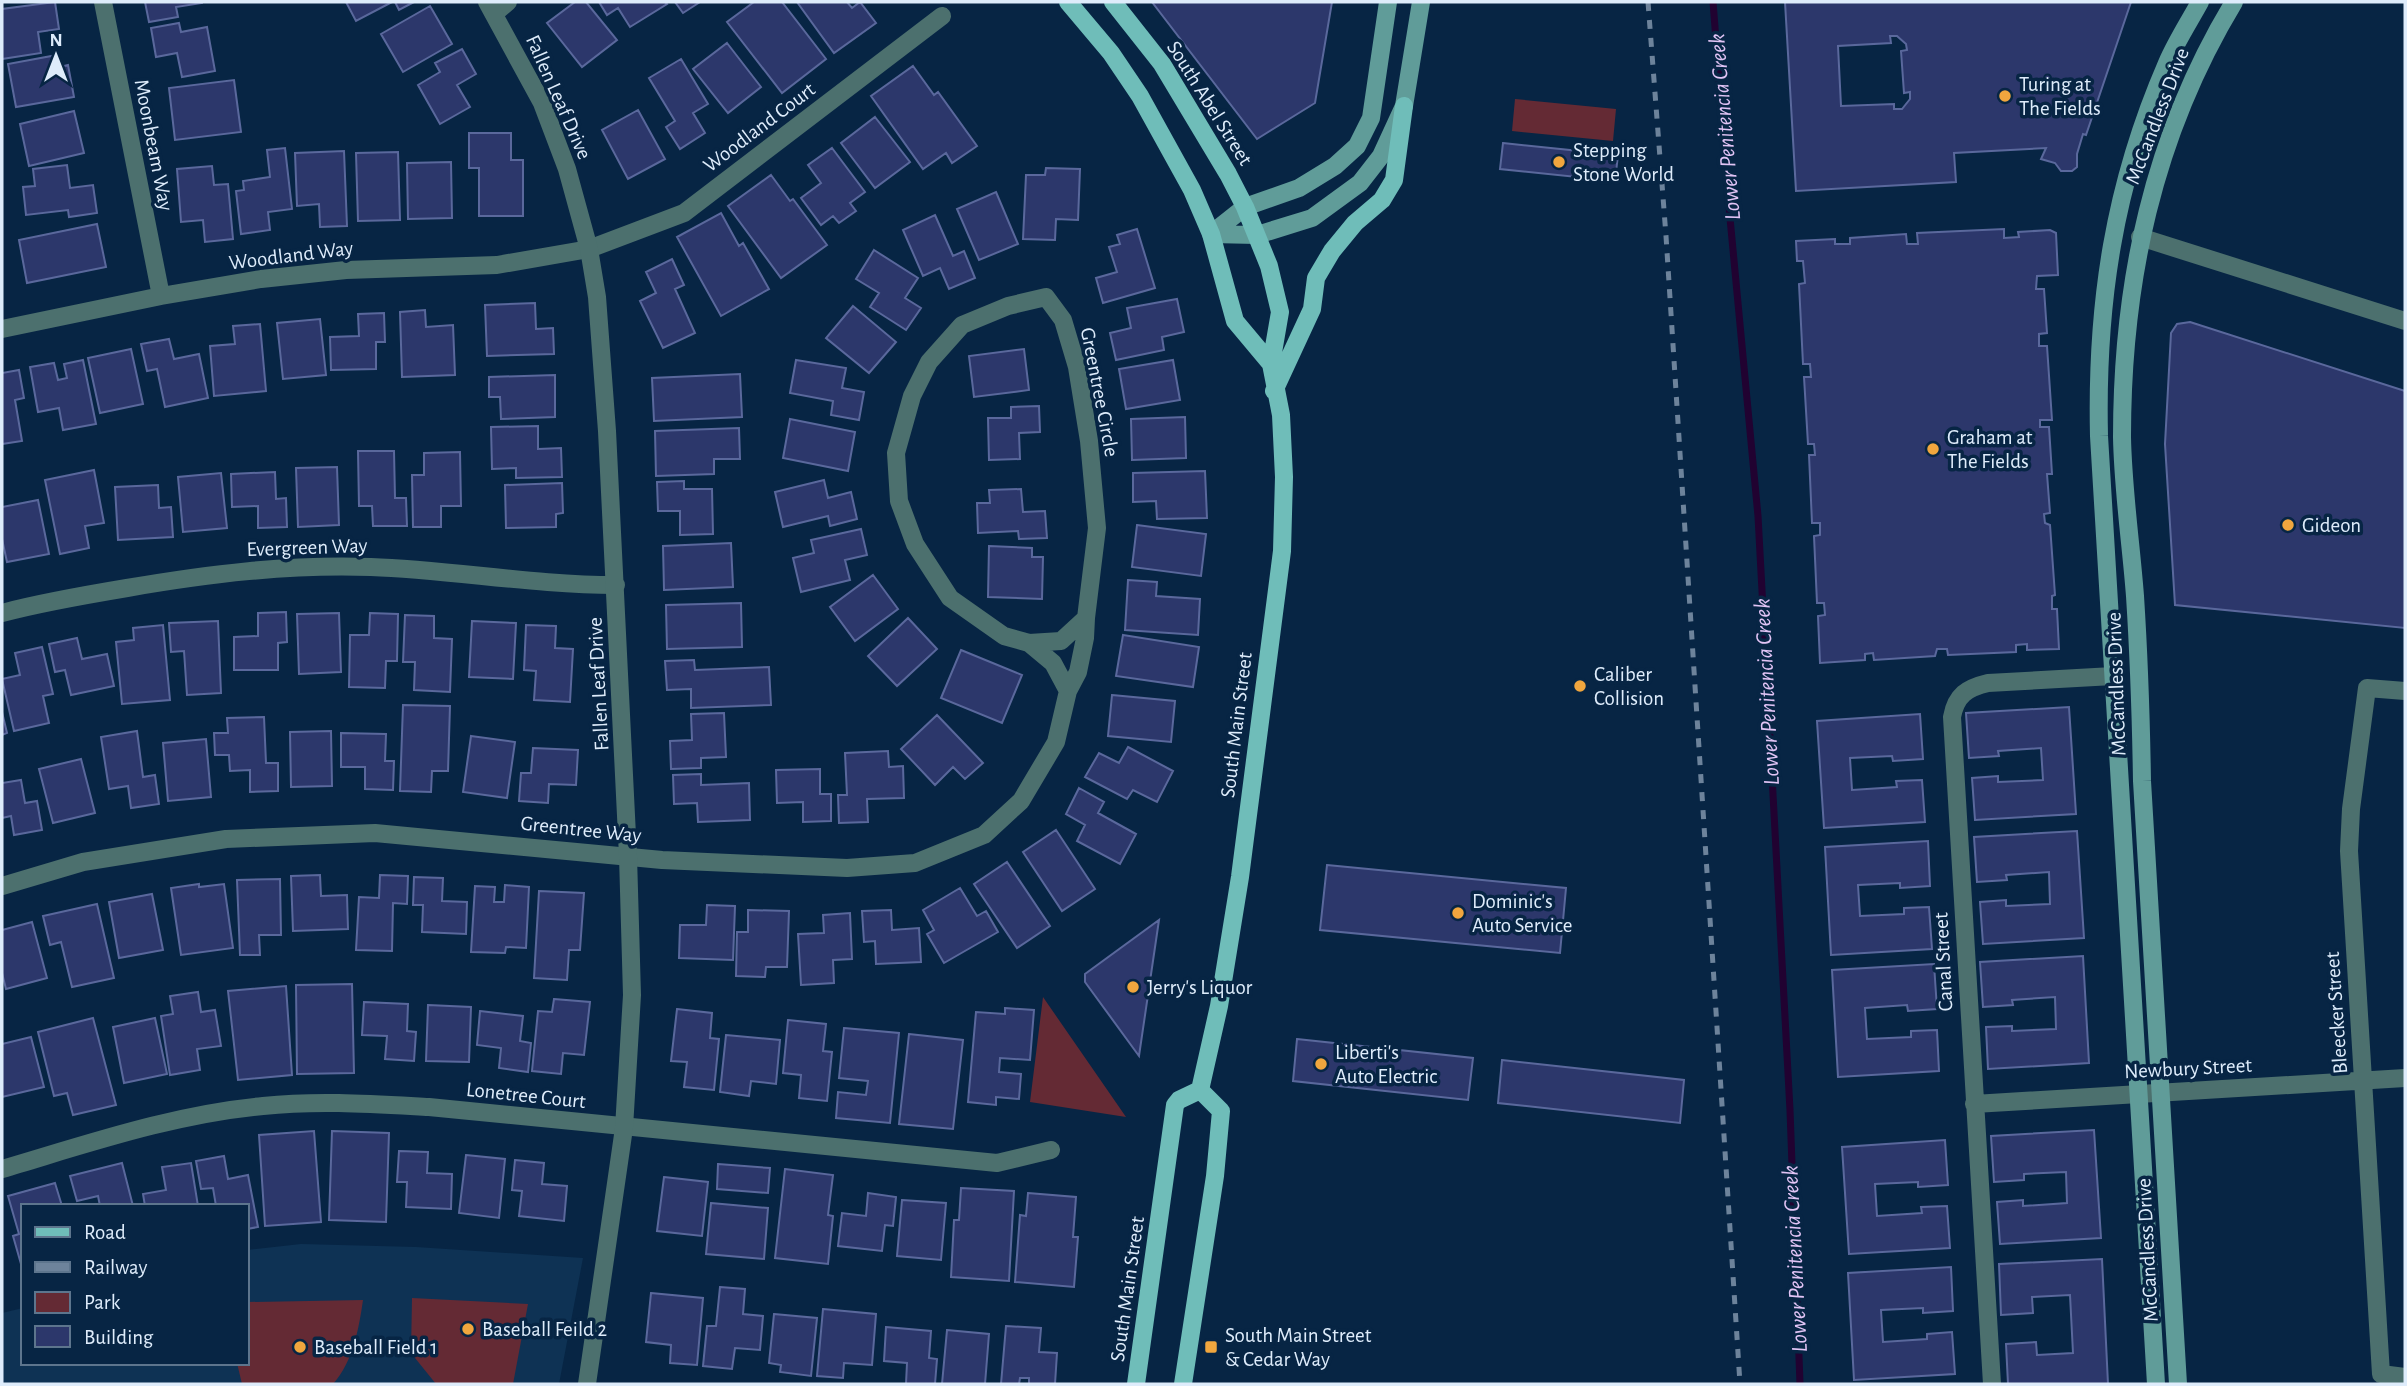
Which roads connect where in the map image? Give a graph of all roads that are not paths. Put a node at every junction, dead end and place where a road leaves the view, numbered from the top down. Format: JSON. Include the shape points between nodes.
{"nodes":[{"id":1,"x":103,"y":2,"type":"edge"},
{"id":2,"x":1068,"y":2,"type":"edge"},
{"id":3,"x":1113,"y":2,"type":"edge"},
{"id":4,"x":1388,"y":2,"type":"edge"},
{"id":5,"x":1421,"y":2,"type":"edge"},
{"id":6,"x":2200,"y":2,"type":"edge"},
{"id":7,"x":2234,"y":2,"type":"edge"},
{"id":8,"x":497,"y":5,"type":"edge"},
{"id":9,"x":942,"y":16,"type":"dead end"},
{"id":10,"x":1404,"y":106,"type":"junction"},
{"id":11,"x":1245,"y":207,"type":"junction"},
{"id":12,"x":1212,"y":234,"type":"junction"},
{"id":13,"x":1257,"y":235,"type":"junction"},
{"id":14,"x":2140,"y":237,"type":"junction"},
{"id":15,"x":589,"y":249,"type":"junction"},
{"id":16,"x":161,"y":296,"type":"junction"},
{"id":17,"x":2405,"y":321,"type":"edge"},
{"id":18,"x":2,"y":329,"type":"edge"},
{"id":19,"x":1271,"y":364,"type":"junction"},
{"id":20,"x":1274,"y":391,"type":"junction"},
{"id":21,"x":616,"y":585,"type":"junction"},
{"id":22,"x":2,"y":613,"type":"edge"},
{"id":23,"x":1086,"y":618,"type":"junction"},
{"id":24,"x":1029,"y":643,"type":"junction"},
{"id":25,"x":2113,"y":676,"type":"junction"},
{"id":26,"x":1068,"y":691,"type":"junction"},
{"id":27,"x":2405,"y":691,"type":"edge"},
{"id":28,"x":628,"y":856,"type":"junction"},
{"id":29,"x":2,"y":886,"type":"edge"},
{"id":30,"x":2405,"y":1078,"type":"edge"},
{"id":31,"x":2363,"y":1080,"type":"junction"},
{"id":32,"x":1200,"y":1090,"type":"junction"},
{"id":33,"x":2161,"y":1093,"type":"junction"},
{"id":34,"x":2139,"y":1094,"type":"junction"},
{"id":35,"x":1974,"y":1104,"type":"junction"},
{"id":36,"x":624,"y":1128,"type":"junction"},
{"id":37,"x":1051,"y":1150,"type":"dead end"},
{"id":38,"x":2,"y":1169,"type":"edge"},
{"id":39,"x":2405,"y":1377,"type":"edge"},
{"id":40,"x":587,"y":1384,"type":"edge"},
{"id":41,"x":1136,"y":1384,"type":"edge"},
{"id":42,"x":1183,"y":1384,"type":"edge"},
{"id":43,"x":1992,"y":1384,"type":"edge"},
{"id":44,"x":2156,"y":1384,"type":"edge"},
{"id":45,"x":2178,"y":1384,"type":"edge"}],
"edges":[{"from":1,"to":16,"type":"street","name":"Moonbeam Way"},
{"from":2,"to":12,"type":"main road","via":[[1140,96]]},
{"from":3,"to":11,"type":"main road","name":"South Abel Street","via":[[1162,64]]},
{"from":4,"to":11,"type":"main road","via":[[1371,118],[1357,146],[1299,188]]},
{"from":5,"to":10,"type":"main road"},
{"from":6,"to":25,"type":"main road","name":"McCandless Drive","via":[[2168,61],[2143,125],[2122,191],[2107,272],[2098,384]]},
{"from":7,"to":14,"type":"main road","name":"McCandless Drive","via":[[2204,55],[2174,130]]},
{"from":8,"to":15,"type":"street","name":"Fallen Leaf Drive","via":[[568,169]]},
{"from":9,"to":15,"type":"street","name":"Woodland Court","via":[[684,213]]},
{"from":10,"to":13,"type":"main road","via":[[1381,156],[1360,183],[1312,218]]},
{"from":10,"to":20,"type":"main road","via":[[1394,180],[1382,200],[1332,251],[1316,278],[1312,309]]},
{"from":11,"to":12,"type":"main road"},
{"from":11,"to":13,"type":"main road","name":"South Abel Street"},
{"from":12,"to":13,"type":"main road"},
{"from":12,"to":19,"type":"main road","via":[[1235,321]]},
{"from":13,"to":19,"type":"main road","name":"South Main Street","via":[[1280,312]]},
{"from":14,"to":17,"type":"street"},
{"from":14,"to":33,"type":"main road","name":"McCandless Drive","via":[[2127,326],[2122,439],[2135,593]]},
{"from":15,"to":16,"type":"street","name":"Woodland Way","via":[[497,264],[346,270],[261,279]]},
{"from":15,"to":21,"type":"street","name":"Fallen Leaf Drive","via":[[597,297]]},
{"from":16,"to":18,"type":"street","name":"Woodland Way"},
{"from":19,"to":20,"type":"main road","name":"South Main Street"},
{"from":20,"to":32,"type":"main road","name":"South Main Street","via":[[1281,415],[1282,551],[1236,903]]},
{"from":21,"to":22,"type":"street","name":"Evergreen Way","via":[[439,570],[299,567],[212,574]]},
{"from":21,"to":28,"type":"street","name":"Fallen Leaf Drive"},
{"from":23,"to":24,"type":"street","name":"Greentree Circle","via":[[1060,641]]},
{"from":23,"to":24,"type":"street","name":"Greentree Circle","via":[[1097,528],[1089,441],[1077,368],[1063,320],[1046,297],[962,325],[929,362],[912,396],[896,453],[899,501],[911,534],[950,598],[1004,636]]},
{"from":23,"to":26,"type":"street","name":"Greentree Way","via":[[1078,672]]},
{"from":24,"to":26,"type":"street","via":[[1053,663]]},
{"from":25,"to":34,"type":"main road","name":"McCandless Drive"},
{"from":25,"to":35,"type":"street","name":"Canal Street","via":[[1988,683],[1961,693],[1954,705]]},
{"from":26,"to":28,"type":"street","name":"Greentree Way","via":[[1056,742],[1021,801],[984,835],[915,863],[847,868]]},
{"from":27,"to":31,"type":"street","name":"Bleecker Street","via":[[2367,688],[2351,808],[2349,850]]},
{"from":28,"to":29,"type":"street","name":"Greentree Way","via":[[375,833],[226,839],[83,862]]},
{"from":28,"to":36,"type":"street","name":"Fallen Leaf Drive","via":[[632,995]]},
{"from":30,"to":31,"type":"street","name":"Newbury Street"},
{"from":31,"to":33,"type":"street","name":"Newbury Street"},
{"from":31,"to":39,"type":"street","name":"Bleecker Street","via":[[2381,1374]]},
{"from":32,"to":41,"type":"main road","name":"South Main Street","via":[[1175,1105]]},
{"from":32,"to":42,"type":"main road","via":[[1221,1111]]},
{"from":33,"to":34,"type":"street","name":"Newbury Street"},
{"from":33,"to":45,"type":"main road","name":"McCandless Drive"},
{"from":34,"to":35,"type":"street","name":"Newbury Street"},
{"from":34,"to":44,"type":"main road","name":"McCandless Drive"},
{"from":35,"to":43,"type":"street","name":"Canal Street"},
{"from":36,"to":37,"type":"street","name":"Lonetree Court","via":[[997,1163]]},
{"from":36,"to":38,"type":"street","name":"Lonetree Court","via":[[429,1107],[262,1105],[163,1124]]},
{"from":36,"to":40,"type":"street","name":"Fallen Leaf Drive"}]}
